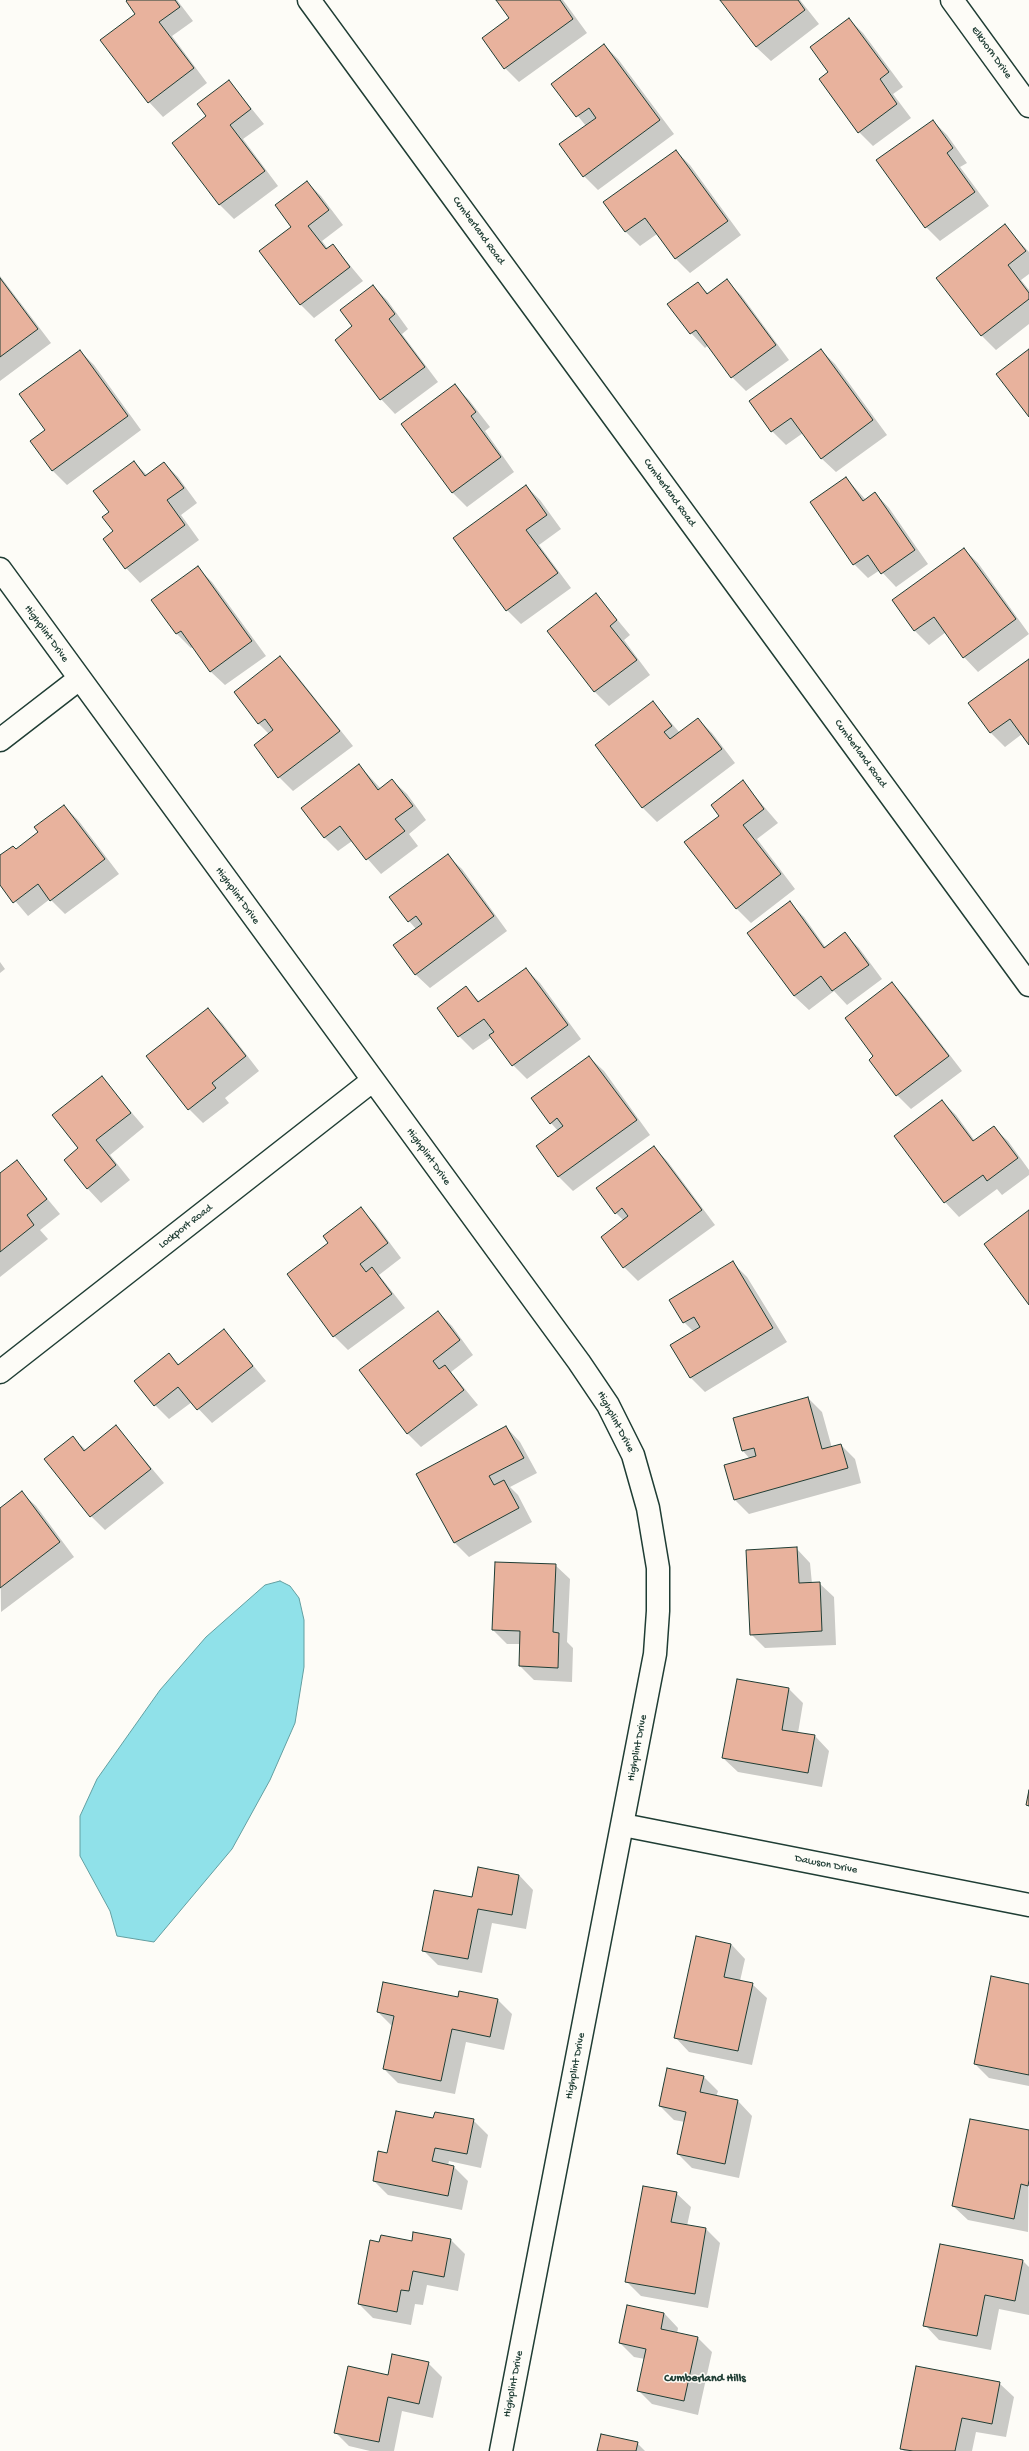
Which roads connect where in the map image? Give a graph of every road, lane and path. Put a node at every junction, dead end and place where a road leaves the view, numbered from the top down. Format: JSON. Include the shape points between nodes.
{"nodes":[{"id":1,"x":309,"y":0,"type":"edge"},
{"id":2,"x":952,"y":0,"type":"edge"},
{"id":3,"x":1029,"y":106,"type":"edge"},
{"id":4,"x":0,"y":569,"type":"edge"},
{"id":5,"x":79,"y":679,"type":"junction"},
{"id":6,"x":0,"y":740,"type":"edge"},
{"id":7,"x":1029,"y":986,"type":"edge"},
{"id":8,"x":372,"y":1081,"type":"junction"},
{"id":9,"x":0,"y":1372,"type":"edge"},
{"id":10,"x":623,"y":1825,"type":"junction"},
{"id":11,"x":1029,"y":1905,"type":"edge"},
{"id":12,"x":501,"y":2451,"type":"edge"}],
"edges":[{"from":1,"to":7,"type":"street","name":"Cumberland Road"},
{"from":2,"to":3,"type":"street","name":"Elkhorn Drive"},
{"from":4,"to":5,"type":"street","name":"Highplint Drive"},
{"from":5,"to":6,"type":"street"},
{"from":5,"to":8,"type":"street","name":"Highplint Drive"},
{"from":8,"to":9,"type":"street","name":"Lockport Road"},
{"from":8,"to":10,"type":"street","name":"Highplint Drive","via":[[579,1362],[608,1404],[633,1454],[648,1508],[658,1568],[658,1611],[655,1654]]},
{"from":10,"to":11,"type":"street","name":"Dawson Drive"},
{"from":10,"to":12,"type":"street","name":"Highplint Drive"}]}
